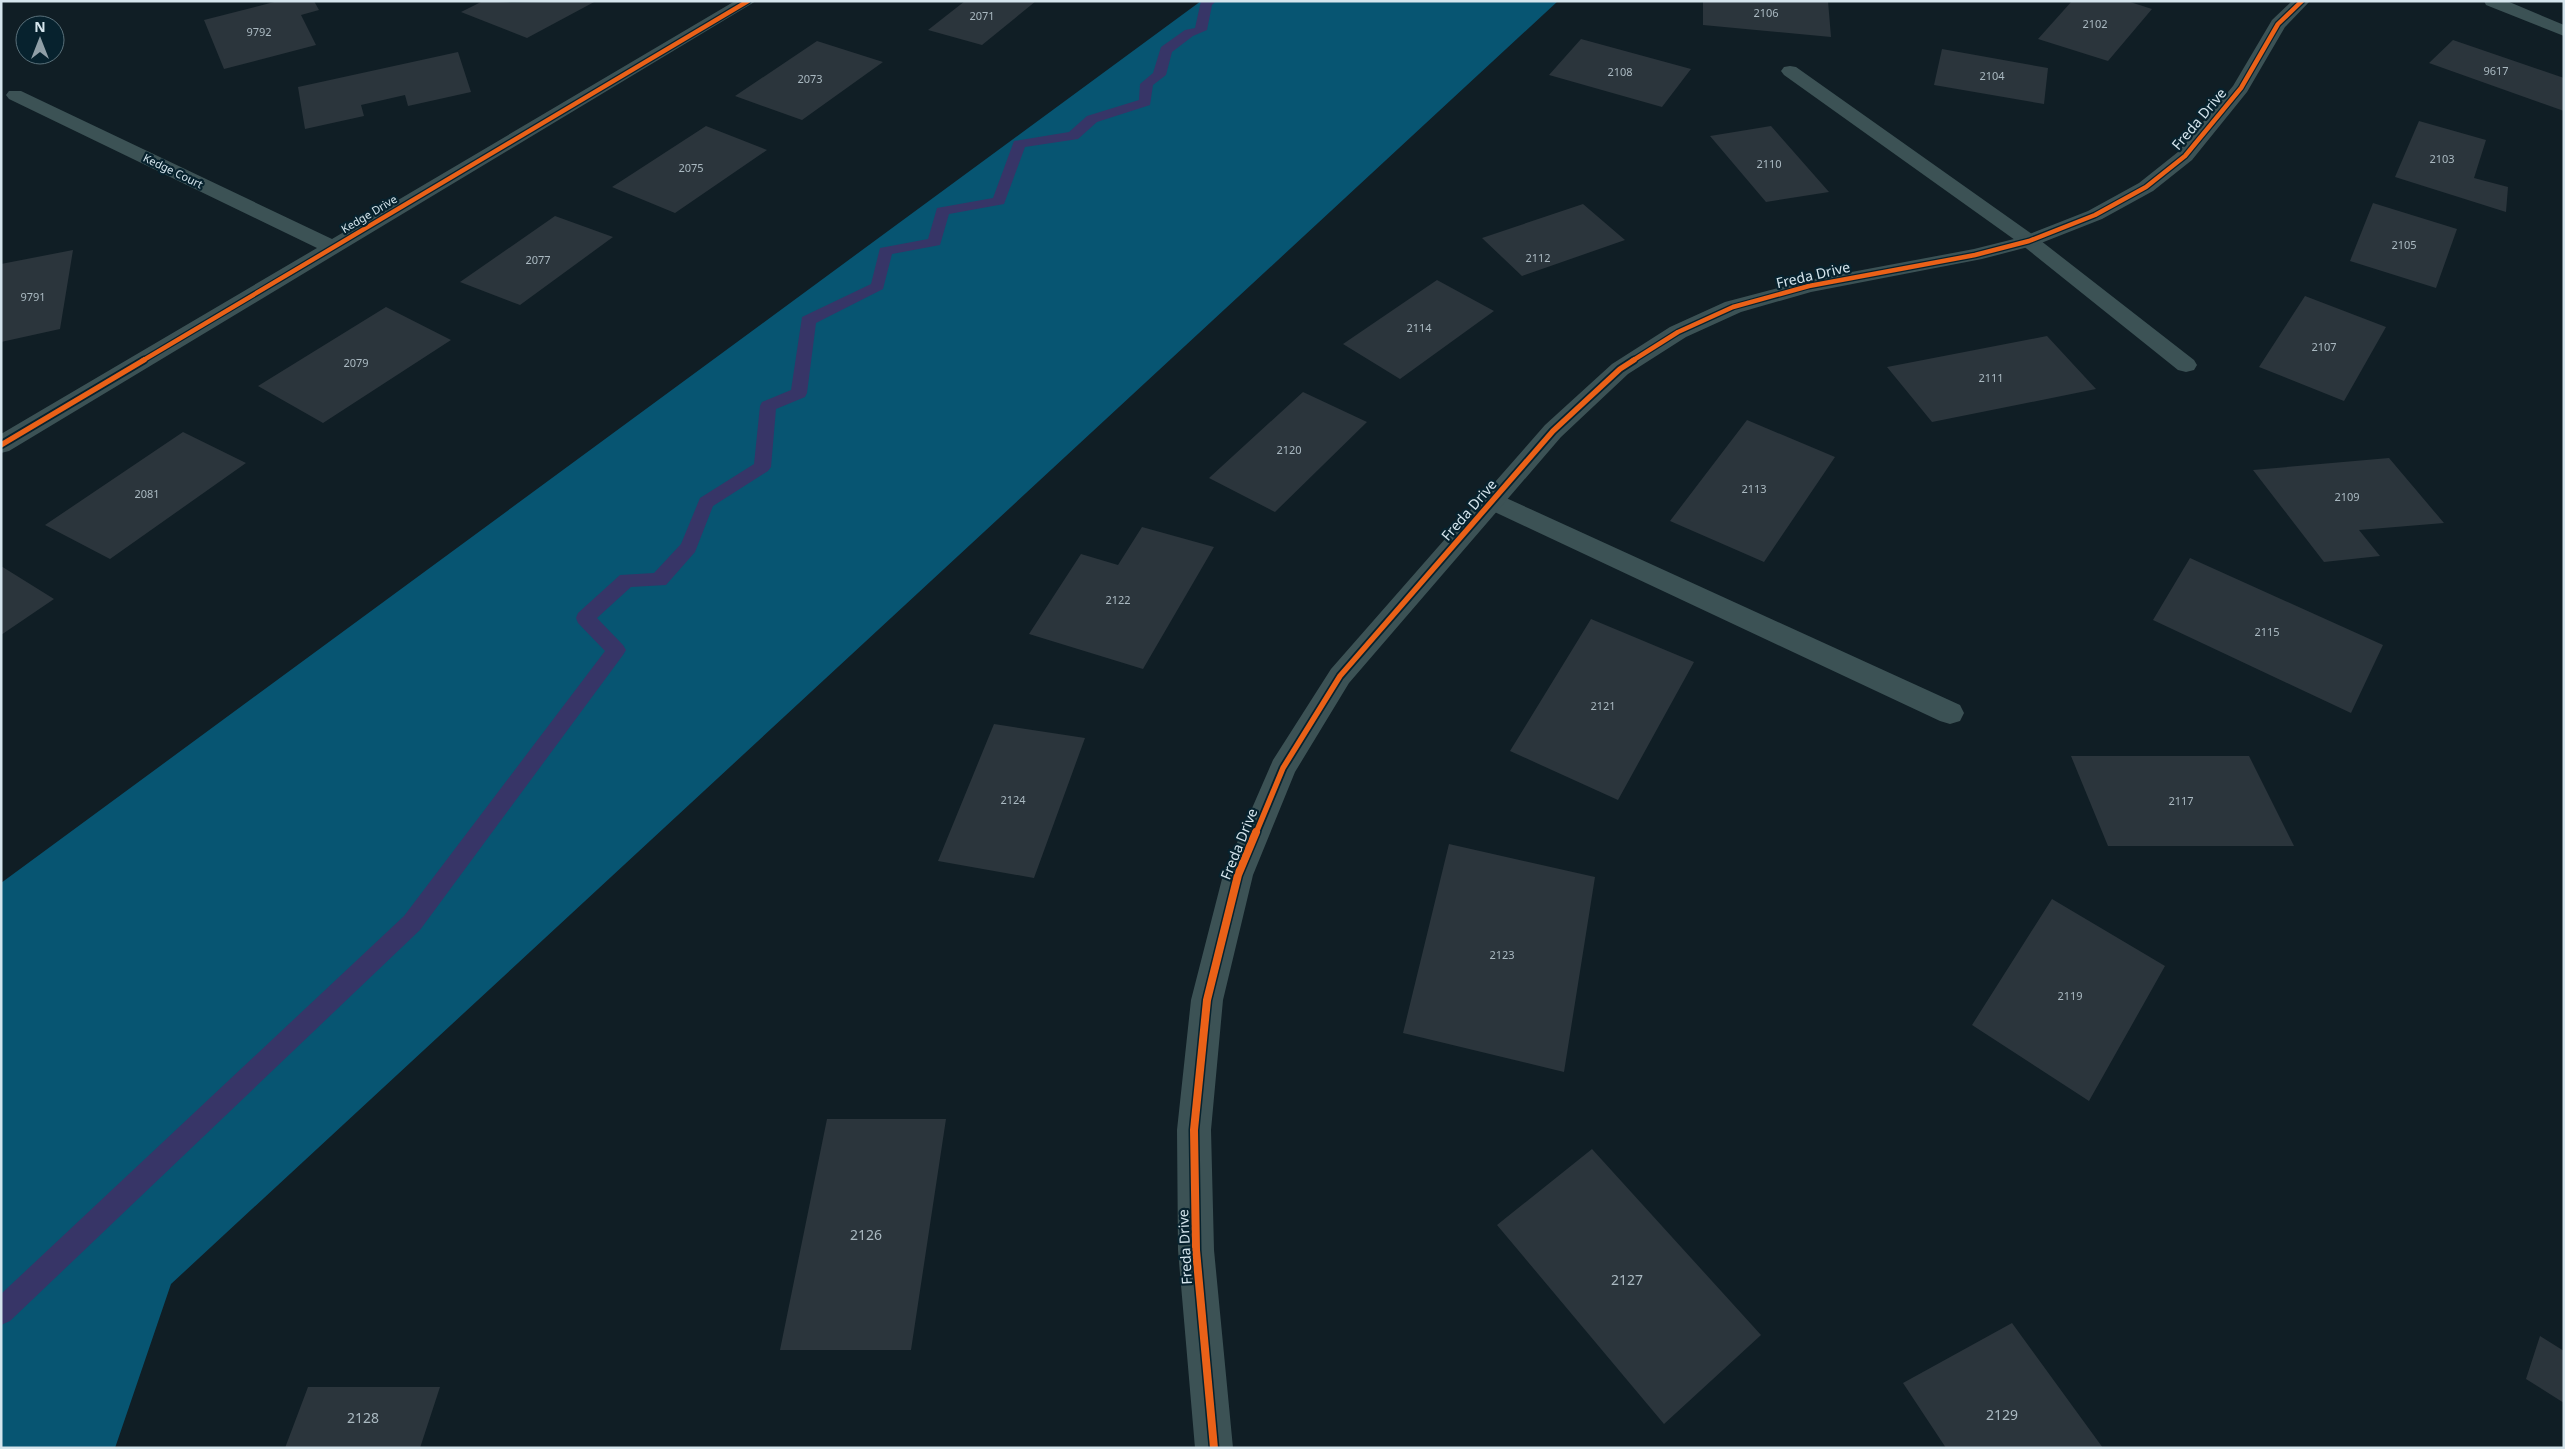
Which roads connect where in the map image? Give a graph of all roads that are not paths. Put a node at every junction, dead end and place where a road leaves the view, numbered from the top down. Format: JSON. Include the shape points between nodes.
{"nodes":[{"id":1,"x":748,"y":1,"type":"edge"},
{"id":2,"x":2302,"y":1,"type":"edge"},
{"id":3,"x":2492,"y":1,"type":"edge"},
{"id":4,"x":2564,"y":31,"type":"edge"},
{"id":5,"x":1790,"y":71,"type":"dead end"},
{"id":6,"x":15,"y":95,"type":"dead end"},
{"id":7,"x":2028,"y":241,"type":"junction"},
{"id":8,"x":332,"y":247,"type":"junction"},
{"id":9,"x":2186,"y":366,"type":"dead end"},
{"id":10,"x":1,"y":444,"type":"edge"},
{"id":11,"x":1493,"y":501,"type":"junction"},
{"id":12,"x":1950,"y":713,"type":"dead end"},
{"id":13,"x":1214,"y":1448,"type":"edge"}],
"edges":[{"from":1,"to":8,"type":"street","name":"Kedge Drive"},
{"from":2,"to":7,"type":"street","name":"Freda Drive","via":[[2278,24],[2241,88],[2186,156],[2146,187],[2095,215]]},
{"from":3,"to":4,"type":"street"},
{"from":5,"to":7,"type":"street"},
{"from":6,"to":8,"type":"street","name":"Kedge Court"},
{"from":7,"to":9,"type":"street"},
{"from":7,"to":11,"type":"street","name":"Freda Drive","via":[[1975,255],[1809,286],[1733,308],[1678,332],[1620,369],[1553,431]]},
{"from":8,"to":10,"type":"street","name":"Kedge Drive"},
{"from":11,"to":12,"type":"street"},
{"from":11,"to":13,"type":"street","name":"Freda Drive","via":[[1340,676],[1283,768],[1238,875],[1207,1000],[1194,1130],[1196,1250]]}]}
